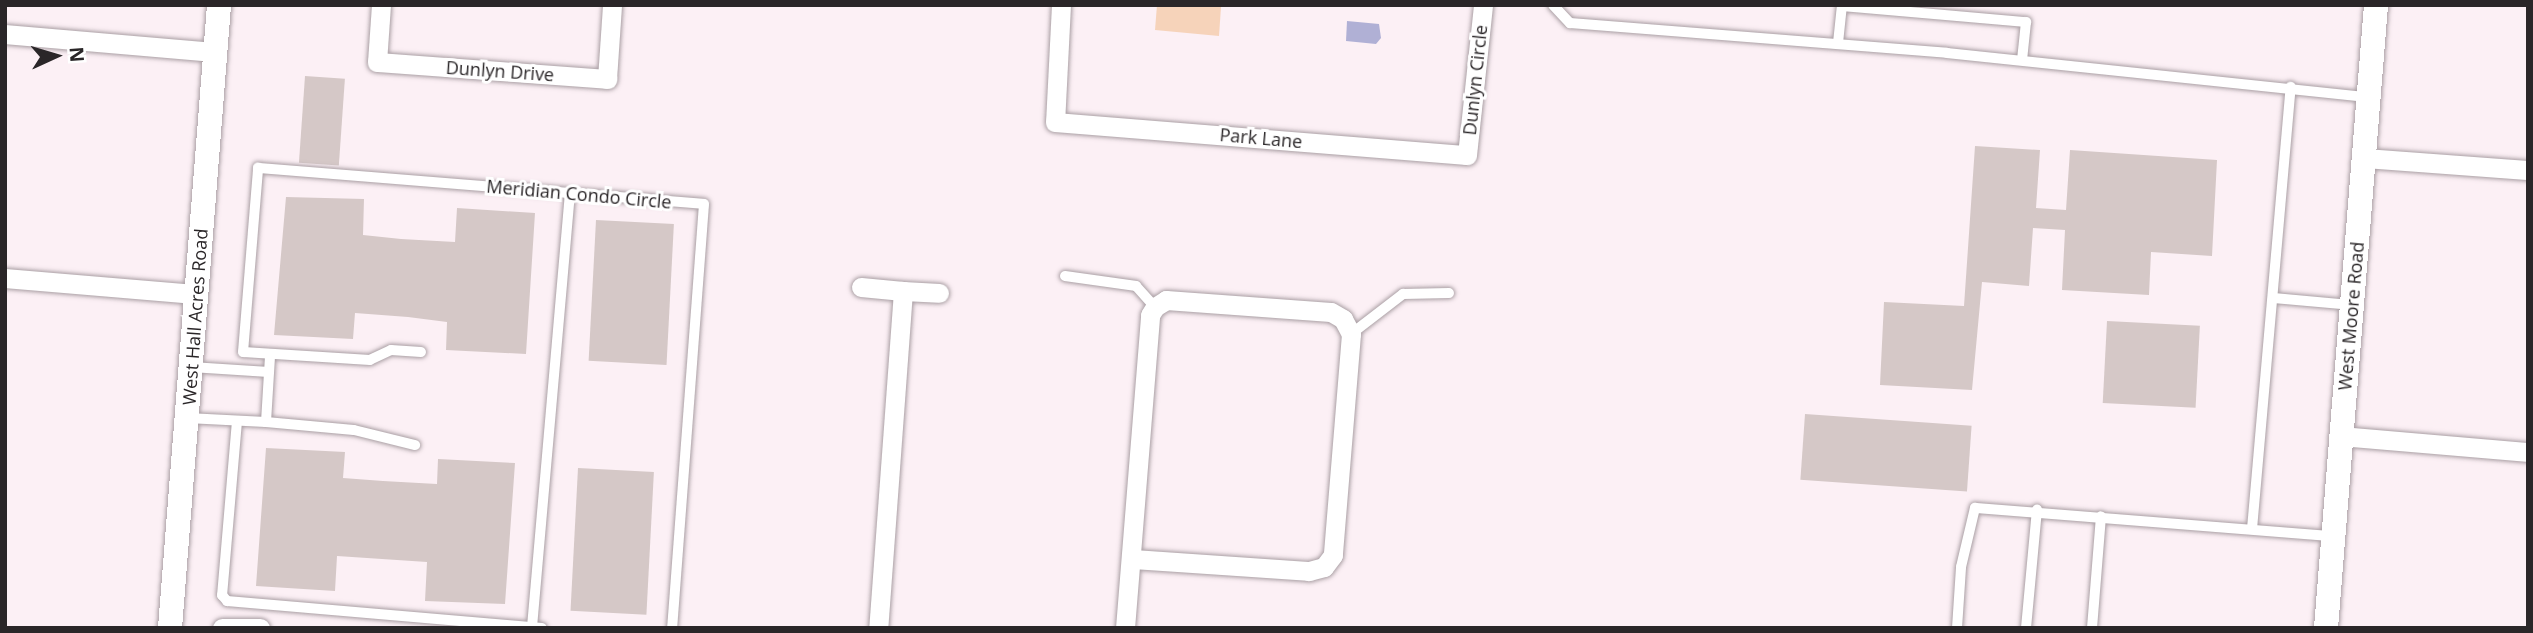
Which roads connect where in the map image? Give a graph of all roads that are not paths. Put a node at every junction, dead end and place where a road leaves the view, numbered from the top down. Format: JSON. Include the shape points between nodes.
{"nodes":[{"id":1,"x":219,"y":5,"type":"edge"},
{"id":2,"x":382,"y":5,"type":"edge"},
{"id":3,"x":612,"y":5,"type":"edge"},
{"id":4,"x":1061,"y":5,"type":"edge"},
{"id":5,"x":1483,"y":5,"type":"edge"},
{"id":6,"x":1553,"y":5,"type":"edge"},
{"id":7,"x":2376,"y":5,"type":"edge"},
{"id":8,"x":5,"y":34,"type":"edge"},
{"id":9,"x":1838,"y":43,"type":"junction"},
{"id":10,"x":216,"y":52,"type":"junction"},
{"id":11,"x":2022,"y":60,"type":"junction"},
{"id":12,"x":2291,"y":87,"type":"junction"},
{"id":13,"x":2369,"y":97,"type":"junction"},
{"id":14,"x":1467,"y":155,"type":"joint"},
{"id":15,"x":2364,"y":158,"type":"junction"},
{"id":16,"x":2528,"y":170,"type":"edge"},
{"id":17,"x":570,"y":193,"type":"junction"},
{"id":18,"x":1065,"y":276,"type":"dead end"},
{"id":19,"x":5,"y":278,"type":"edge"},
{"id":20,"x":860,"y":287,"type":"dead end"},
{"id":21,"x":902,"y":291,"type":"junction"},
{"id":22,"x":939,"y":293,"type":"dead end"},
{"id":23,"x":1449,"y":293,"type":"dead end"},
{"id":24,"x":197,"y":294,"type":"junction"},
{"id":25,"x":2273,"y":298,"type":"junction"},
{"id":26,"x":2352,"y":305,"type":"junction"},
{"id":27,"x":1155,"y":307,"type":"junction"},
{"id":28,"x":1351,"y":334,"type":"junction"},
{"id":29,"x":421,"y":352,"type":"dead end"},
{"id":30,"x":270,"y":356,"type":"junction"},
{"id":31,"x":191,"y":367,"type":"junction"},
{"id":32,"x":269,"y":372,"type":"junction"},
{"id":33,"x":187,"y":418,"type":"junction"},
{"id":34,"x":237,"y":421,"type":"junction"},
{"id":35,"x":266,"y":422,"type":"junction"},
{"id":36,"x":2341,"y":436,"type":"junction"},
{"id":37,"x":415,"y":445,"type":"dead end"},
{"id":38,"x":2528,"y":452,"type":"edge"},
{"id":39,"x":2037,"y":510,"type":"junction"},
{"id":40,"x":2101,"y":516,"type":"junction"},
{"id":41,"x":2252,"y":529,"type":"junction"},
{"id":42,"x":2333,"y":537,"type":"junction"},
{"id":43,"x":1131,"y":559,"type":"junction"},
{"id":44,"x":254,"y":627,"type":"edge"},
{"id":45,"x":532,"y":627,"type":"edge"},
{"id":46,"x":170,"y":628,"type":"edge"},
{"id":47,"x":222,"y":628,"type":"edge"},
{"id":48,"x":542,"y":628,"type":"edge"},
{"id":49,"x":672,"y":628,"type":"edge"},
{"id":50,"x":878,"y":628,"type":"edge"},
{"id":51,"x":1125,"y":628,"type":"edge"},
{"id":52,"x":1957,"y":628,"type":"edge"},
{"id":53,"x":2026,"y":628,"type":"edge"},
{"id":54,"x":2092,"y":628,"type":"edge"},
{"id":55,"x":2326,"y":628,"type":"edge"}],
"edges":[{"from":1,"to":10,"type":"street","name":"West Hall Acres Road"},
{"from":2,"to":3,"type":"street","name":"Dunlyn Drive","via":[[377,62],[607,79]]},
{"from":4,"to":14,"type":"street","name":"Park Lane","via":[[1055,122]]},
{"from":5,"to":14,"type":"street","name":"Dunlyn Circle"},
{"from":6,"to":9,"type":"lane","via":[[1570,23]]},
{"from":7,"to":13,"type":"street","name":"West Moore Road"},
{"from":8,"to":10,"type":"street"},
{"from":9,"to":11,"type":"lane"},
{"from":9,"to":11,"type":"lane","via":[[1842,6],[2026,22]]},
{"from":10,"to":24,"type":"street","name":"West Hall Acres Road"},
{"from":11,"to":12,"type":"lane"},
{"from":12,"to":13,"type":"lane"},
{"from":12,"to":25,"type":"lane"},
{"from":13,"to":15,"type":"street","name":"West Moore Road"},
{"from":15,"to":16,"type":"street"},
{"from":15,"to":26,"type":"street","name":"West Moore Road"},
{"from":17,"to":30,"type":"lane","name":"Meridian Condo Circle","via":[[258,169],[243,352]]},
{"from":17,"to":45,"type":"lane"},
{"from":17,"to":49,"type":"lane","name":"Meridian Condo Circle","via":[[704,204]]},
{"from":18,"to":27,"type":"lane","via":[[1136,286]]},
{"from":19,"to":24,"type":"street"},
{"from":20,"to":21,"type":"street"},
{"from":21,"to":22,"type":"street"},
{"from":21,"to":50,"type":"street"},
{"from":23,"to":28,"type":"lane","via":[[1403,294]]},
{"from":24,"to":31,"type":"street","name":"West Hall Acres Road"},
{"from":25,"to":26,"type":"lane"},
{"from":25,"to":41,"type":"lane"},
{"from":26,"to":36,"type":"street","name":"West Moore Road"},
{"from":27,"to":28,"type":"street","via":[[1166,300],[1331,312]]},
{"from":27,"to":43,"type":"street"},
{"from":28,"to":43,"type":"street","via":[[1333,555],[1324,567],[1309,571]]},
{"from":29,"to":30,"type":"lane","via":[[391,350],[370,360]]},
{"from":30,"to":32,"type":"lane"},
{"from":31,"to":32,"type":"lane"},
{"from":31,"to":33,"type":"street","name":"West Hall Acres Road"},
{"from":32,"to":35,"type":"lane"},
{"from":33,"to":34,"type":"lane"},
{"from":33,"to":46,"type":"street","name":"West Hall Acres Road"},
{"from":34,"to":35,"type":"lane"},
{"from":34,"to":45,"type":"lane","via":[[222,595],[227,601]]},
{"from":35,"to":37,"type":"lane","via":[[354,430]]},
{"from":36,"to":38,"type":"street"},
{"from":36,"to":42,"type":"street","name":"West Moore Road"},
{"from":39,"to":40,"type":"lane"},
{"from":39,"to":52,"type":"lane","via":[[1975,508],[1961,567]]},
{"from":39,"to":53,"type":"lane"},
{"from":40,"to":41,"type":"lane"},
{"from":40,"to":54,"type":"lane"},
{"from":41,"to":42,"type":"lane"},
{"from":42,"to":55,"type":"street","name":"West Moore Road"},
{"from":43,"to":51,"type":"street"},
{"from":44,"to":47,"type":"street"},
{"from":45,"to":48,"type":"lane"}]}
